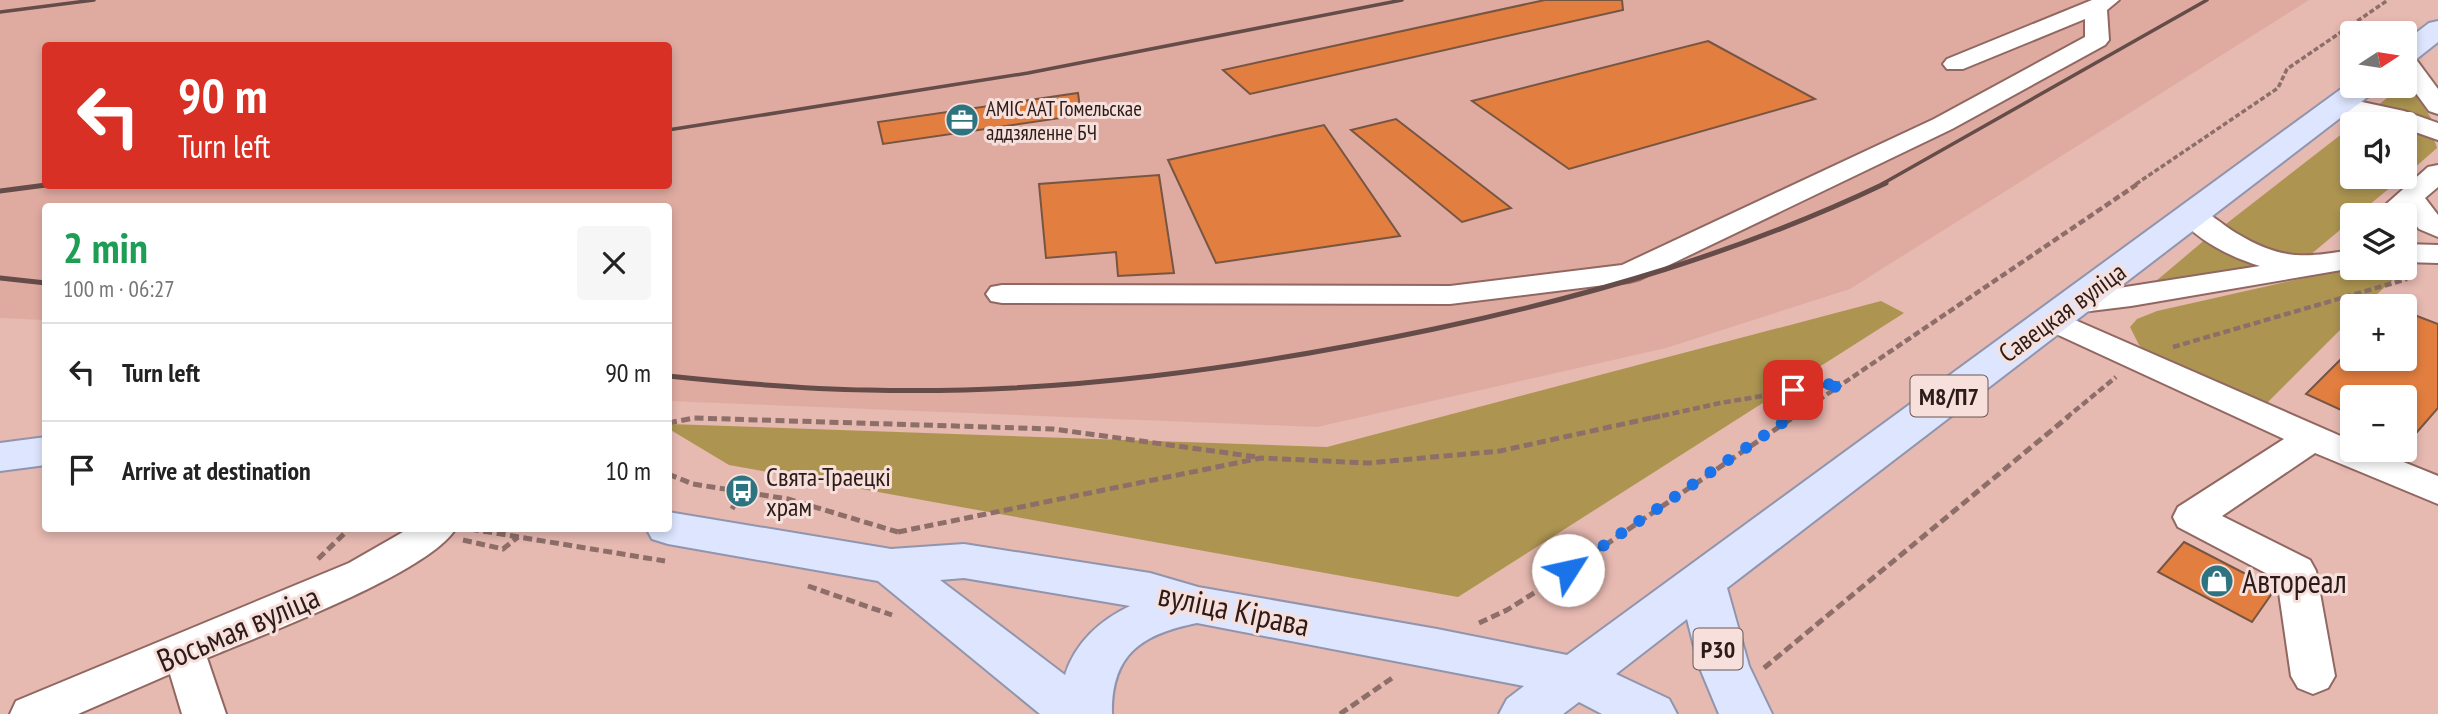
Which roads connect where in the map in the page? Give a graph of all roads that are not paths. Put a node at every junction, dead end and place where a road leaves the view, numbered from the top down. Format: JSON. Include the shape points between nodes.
{"nodes":[{"id":1,"x":2102,"y":4,"type":"edge"},
{"id":2,"x":2438,"y":29,"type":"edge"},
{"id":3,"x":2417,"y":46,"type":"edge"},
{"id":4,"x":1955,"y":64,"type":"dead end"},
{"id":5,"x":2417,"y":76,"type":"edge"},
{"id":6,"x":2347,"y":98,"type":"edge"},
{"id":7,"x":2339,"y":104,"type":"junction"},
{"id":8,"x":2438,"y":106,"type":"edge"},
{"id":9,"x":2438,"y":132,"type":"edge"},
{"id":10,"x":2438,"y":173,"type":"edge"},
{"id":11,"x":2403,"y":203,"type":"edge"},
{"id":12,"x":2193,"y":216,"type":"junction"},
{"id":13,"x":2417,"y":216,"type":"edge"},
{"id":14,"x":2438,"y":228,"type":"edge"},
{"id":15,"x":2438,"y":254,"type":"edge"},
{"id":16,"x":2338,"y":258,"type":"edge"},
{"id":17,"x":2417,"y":262,"type":"edge"},
{"id":18,"x":1002,"y":294,"type":"dead end"},
{"id":19,"x":2063,"y":312,"type":"junction"},
{"id":20,"x":2312,"y":439,"type":"junction"},
{"id":21,"x":42,"y":452,"type":"edge"},
{"id":22,"x":0,"y":457,"type":"edge"},
{"id":23,"x":2433,"y":479,"type":"edge"},
{"id":24,"x":432,"y":532,"type":"edge"},
{"id":25,"x":668,"y":544,"type":"edge"},
{"id":26,"x":883,"y":564,"type":"junction"},
{"id":27,"x":1703,"y":580,"type":"junction"},
{"id":28,"x":1198,"y":605,"type":"junction"},
{"id":29,"x":184,"y":652,"type":"junction"},
{"id":30,"x":2313,"y":676,"type":"dead end"},
{"id":31,"x":1575,"y":677,"type":"junction"},
{"id":32,"x":1751,"y":694,"type":"edge"},
{"id":33,"x":33,"y":714,"type":"edge"},
{"id":34,"x":204,"y":714,"type":"edge"},
{"id":35,"x":1074,"y":714,"type":"edge"},
{"id":36,"x":1086,"y":714,"type":"edge"},
{"id":37,"x":1525,"y":714,"type":"edge"},
{"id":38,"x":1651,"y":714,"type":"edge"}],
"edges":[{"from":1,"to":4,"type":"street"},
{"from":1,"to":18,"type":"street","via":[[2097,40],[1943,124],[1629,272],[1450,295]]},
{"from":2,"to":3,"type":"main road"},
{"from":5,"to":8,"type":"street"},
{"from":6,"to":7,"type":"main road","name":"Савецкая вуліца","number":"М8/П7"},
{"from":7,"to":9,"type":"street","via":[[2405,118]]},
{"from":7,"to":12,"type":"main road","name":"Савецкая вуліца","number":"М8/П7"},
{"from":10,"to":11,"type":"street"},
{"from":12,"to":16,"type":"street","via":[[2251,254],[2281,262]]},
{"from":12,"to":19,"type":"main road","name":"Савецкая вуліца","number":"М8/П7"},
{"from":13,"to":14,"type":"street"},
{"from":15,"to":17,"type":"street"},
{"from":16,"to":19,"type":"street"},
{"from":19,"to":20,"type":"street"},
{"from":19,"to":27,"type":"main road","name":"Савецкая вуліца","number":"М8/П7"},
{"from":20,"to":23,"type":"street"},
{"from":20,"to":30,"type":"street","via":[[2192,517],[2296,571]]},
{"from":21,"to":22,"type":"main road"},
{"from":24,"to":29,"type":"street","name":"Восьмая вуліца","via":[[363,574]]},
{"from":25,"to":26,"type":"main road","name":"вуліца Кірава"},
{"from":26,"to":28,"type":"main road","name":"вуліца Кірава","via":[[964,561],[1150,591]]},
{"from":26,"to":35,"type":"main road","name":"вуліца Кірава","via":[[991,643]]},
{"from":27,"to":31,"type":"main road","name":"Савецкая вуліца","number":"М8/П7"},
{"from":27,"to":32,"type":"main road","number":"Р30","via":[[1728,680]]},
{"from":28,"to":31,"type":"main road","name":"вуліца Кірава"},
{"from":28,"to":36,"type":"main road","via":[[1157,612],[1108,644],[1089,676]]},
{"from":29,"to":33,"type":"street","name":"Восьмая вуліца"},
{"from":29,"to":34,"type":"street"},
{"from":31,"to":37,"type":"main road","name":"Савецкая вуліца","number":"М8/П7"},
{"from":31,"to":38,"type":"main road","name":"вуліца Кірава"}]}
